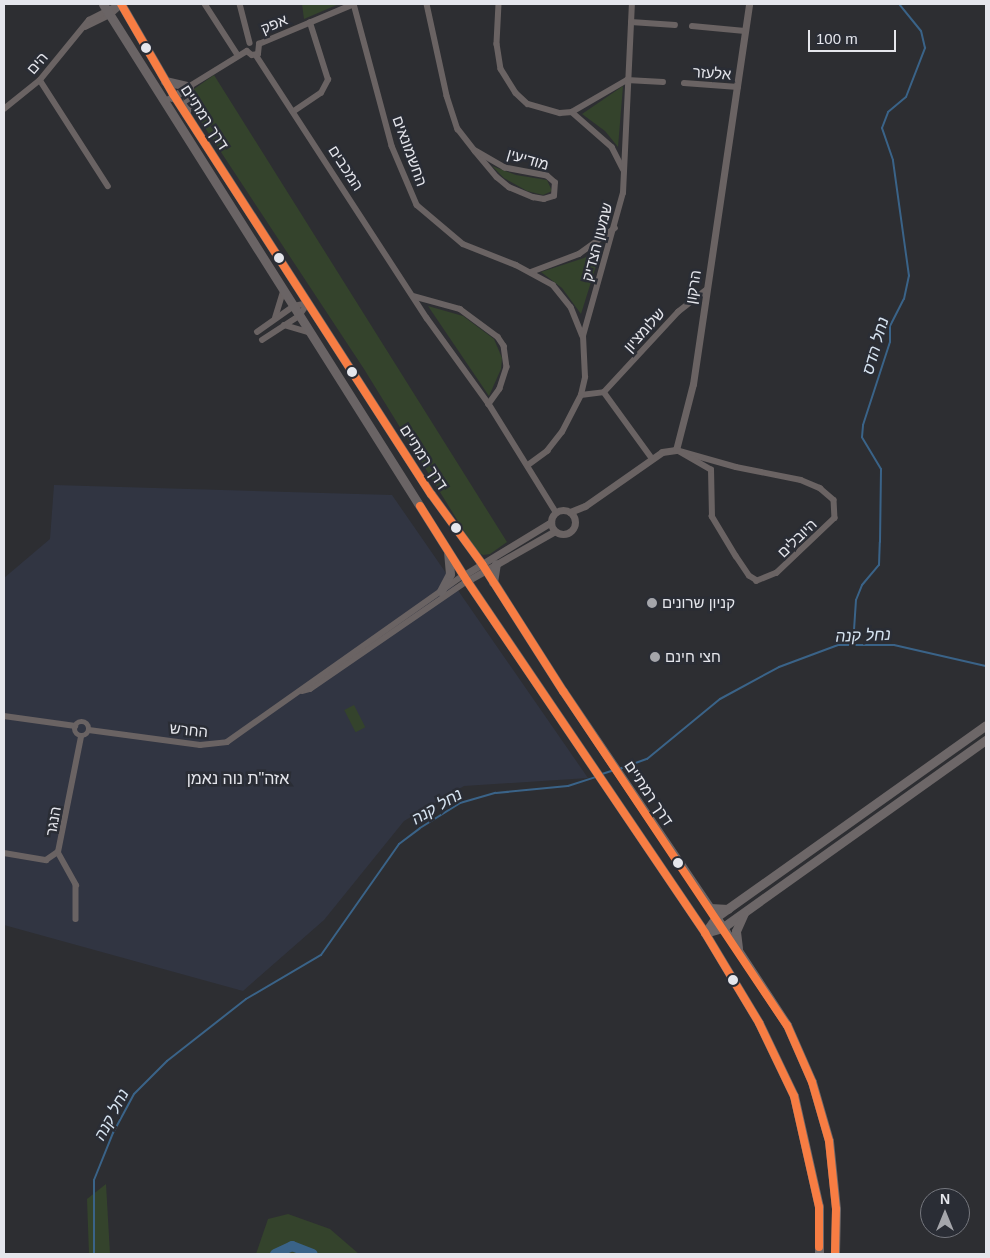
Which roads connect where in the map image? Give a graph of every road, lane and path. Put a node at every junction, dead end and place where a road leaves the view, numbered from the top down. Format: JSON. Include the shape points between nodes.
{"nodes":[{"id":1,"x":121,"y":4,"type":"edge"},
{"id":2,"x":204,"y":4,"type":"edge"},
{"id":3,"x":240,"y":4,"type":"edge"},
{"id":4,"x":354,"y":4,"type":"edge"},
{"id":5,"x":427,"y":4,"type":"edge"},
{"id":6,"x":499,"y":4,"type":"edge"},
{"id":7,"x":632,"y":4,"type":"edge"},
{"id":8,"x":749,"y":4,"type":"edge"},
{"id":9,"x":106,"y":9,"type":"edge"},
{"id":10,"x":310,"y":22,"type":"junction"},
{"id":11,"x":631,"y":22,"type":"junction"},
{"id":12,"x":675,"y":25,"type":"dead end"},
{"id":13,"x":692,"y":26,"type":"dead end"},
{"id":14,"x":745,"y":31,"type":"junction"},
{"id":15,"x":250,"y":43,"type":"junction"},
{"id":16,"x":259,"y":44,"type":"junction"},
{"id":17,"x":247,"y":51,"type":"junction"},
{"id":18,"x":238,"y":55,"type":"junction"},
{"id":19,"x":256,"y":55,"type":"junction"},
{"id":20,"x":40,"y":80,"type":"junction"},
{"id":21,"x":627,"y":80,"type":"junction"},
{"id":22,"x":166,"y":81,"type":"junction"},
{"id":23,"x":663,"y":82,"type":"dead end"},
{"id":24,"x":684,"y":84,"type":"dead end"},
{"id":25,"x":188,"y":87,"type":"junction"},
{"id":26,"x":738,"y":87,"type":"junction"},
{"id":27,"x":175,"y":96,"type":"junction"},
{"id":28,"x":164,"y":102,"type":"junction"},
{"id":29,"x":4,"y":109,"type":"edge"},
{"id":30,"x":294,"y":111,"type":"junction"},
{"id":31,"x":572,"y":112,"type":"junction"},
{"id":32,"x":186,"y":113,"type":"junction"},
{"id":33,"x":475,"y":151,"type":"junction"},
{"id":34,"x":624,"y":170,"type":"junction"},
{"id":35,"x":108,"y":186,"type":"dead end"},
{"id":36,"x":615,"y":228,"type":"junction"},
{"id":37,"x":531,"y":272,"type":"junction"},
{"id":38,"x":282,"y":286,"type":"junction"},
{"id":39,"x":706,"y":290,"type":"junction"},
{"id":40,"x":413,"y":296,"type":"junction"},
{"id":41,"x":308,"y":302,"type":"junction"},
{"id":42,"x":294,"y":306,"type":"junction"},
{"id":43,"x":299,"y":316,"type":"junction"},
{"id":44,"x":275,"y":319,"type":"junction"},
{"id":45,"x":284,"y":325,"type":"junction"},
{"id":46,"x":257,"y":332,"type":"dead end"},
{"id":47,"x":309,"y":332,"type":"junction"},
{"id":48,"x":583,"y":336,"type":"junction"},
{"id":49,"x":262,"y":340,"type":"dead end"},
{"id":50,"x":604,"y":392,"type":"junction"},
{"id":51,"x":581,"y":395,"type":"junction"},
{"id":52,"x":489,"y":404,"type":"junction"},
{"id":53,"x":676,"y":450,"type":"junction"},
{"id":54,"x":652,"y":458,"type":"junction"},
{"id":55,"x":528,"y":465,"type":"junction"},
{"id":56,"x":585,"y":506,"type":"junction"},
{"id":57,"x":556,"y":512,"type":"junction"},
{"id":58,"x":570,"y":512,"type":"junction"},
{"id":59,"x":574,"y":518,"type":"junction"},
{"id":60,"x":551,"y":522,"type":"junction"},
{"id":61,"x":555,"y":531,"type":"junction"},
{"id":62,"x":446,"y":546,"type":"junction"},
{"id":63,"x":476,"y":556,"type":"junction"},
{"id":64,"x":494,"y":562,"type":"junction"},
{"id":65,"x":484,"y":567,"type":"junction"},
{"id":66,"x":465,"y":578,"type":"junction"},
{"id":67,"x":493,"y":582,"type":"junction"},
{"id":68,"x":441,"y":592,"type":"junction"},
{"id":69,"x":302,"y":691,"type":"junction"},
{"id":70,"x":4,"y":716,"type":"edge"},
{"id":71,"x":986,"y":725,"type":"edge"},
{"id":72,"x":75,"y":726,"type":"junction"},
{"id":73,"x":89,"y":730,"type":"junction"},
{"id":74,"x":81,"y":737,"type":"junction"},
{"id":75,"x":986,"y":740,"type":"edge"},
{"id":76,"x":58,"y":852,"type":"junction"},
{"id":77,"x":4,"y":853,"type":"edge"},
{"id":78,"x":710,"y":908,"type":"junction"},
{"id":79,"x":748,"y":908,"type":"junction"},
{"id":80,"x":728,"y":909,"type":"junction"},
{"id":81,"x":716,"y":917,"type":"junction"},
{"id":82,"x":76,"y":919,"type":"dead end"},
{"id":83,"x":722,"y":928,"type":"junction"},
{"id":84,"x":705,"y":933,"type":"junction"},
{"id":85,"x":740,"y":953,"type":"junction"},
{"id":86,"x":819,"y":1254,"type":"edge"},
{"id":87,"x":835,"y":1254,"type":"edge"}],
"edges":[{"from":1,"to":9,"type":"street","name":"הים"},
{"from":1,"to":22,"type":"main road","name":"דרך רמתיים"},
{"from":2,"to":18,"type":"street"},
{"from":3,"to":15,"type":"street"},
{"from":4,"to":10,"type":"street","name":"אפק"},
{"from":4,"to":37,"type":"street","name":"החשמונאים","via":[[392,146],[418,205],[463,244]]},
{"from":5,"to":33,"type":"street","name":"מודיעין","via":[[447,96],[458,129]]},
{"from":6,"to":31,"type":"street","via":[[498,57],[508,83],[528,104],[560,113]]},
{"from":7,"to":11,"type":"street","name":"שמעון הצדיק"},
{"from":8,"to":14,"type":"street","name":"הרקון"},
{"from":9,"to":20,"type":"street","name":"הים","via":[[83,28]]},
{"from":9,"to":28,"type":"main road","name":"דרך רמתיים"},
{"from":10,"to":16,"type":"street","name":"אפק"},
{"from":10,"to":30,"type":"street","via":[[328,80],[321,93]]},
{"from":11,"to":12,"type":"street"},
{"from":11,"to":21,"type":"street","name":"שמעון הצדיק"},
{"from":13,"to":14,"type":"street"},
{"from":14,"to":26,"type":"street","name":"הרקון"},
{"from":15,"to":16,"type":"street"},
{"from":15,"to":17,"type":"street"},
{"from":16,"to":19,"type":"street","via":[[260,50]]},
{"from":17,"to":18,"type":"street","name":"אפק"},
{"from":17,"to":19,"type":"street"},
{"from":18,"to":25,"type":"street","name":"אפק"},
{"from":19,"to":30,"type":"street","name":"המכבים"},
{"from":20,"to":29,"type":"street","name":"הים"},
{"from":20,"to":35,"type":"street"},
{"from":21,"to":23,"type":"street"},
{"from":21,"to":31,"type":"street"},
{"from":21,"to":34,"type":"street","name":"שמעון הצדיק"},
{"from":22,"to":25,"type":"main road"},
{"from":22,"to":27,"type":"main road","name":"דרך רמתיים"},
{"from":24,"to":26,"type":"street","name":"אלעזר"},
{"from":25,"to":27,"type":"street","name":"אפק"},
{"from":25,"to":32,"type":"main road"},
{"from":26,"to":39,"type":"street","name":"הרקון"},
{"from":27,"to":28,"type":"street","name":"אפק"},
{"from":27,"to":32,"type":"main road","name":"דרך רמתיים"},
{"from":28,"to":38,"type":"main road","name":"דרך רמתיים"},
{"from":30,"to":40,"type":"street","name":"המכבים"},
{"from":31,"to":34,"type":"street","via":[[612,147]]},
{"from":32,"to":41,"type":"main road","name":"דרך רמתיים"},
{"from":33,"to":33,"type":"street","name":"מודיעין","via":[[509,186],[533,197],[544,199],[554,196],[555,184],[547,176],[505,168]]},
{"from":34,"to":36,"type":"street","name":"שמעון הצדיק","via":[[623,193]]},
{"from":36,"to":37,"type":"street","via":[[579,254]]},
{"from":36,"to":48,"type":"street","name":"שמעון הצדיק"},
{"from":37,"to":48,"type":"street","name":"החשמונאים","via":[[553,285],[571,307]]},
{"from":38,"to":42,"type":"main road","name":"דרך רמתיים"},
{"from":38,"to":44,"type":"street"},
{"from":39,"to":50,"type":"street","name":"שלומציון","via":[[678,312]]},
{"from":39,"to":53,"type":"street","name":"הרקון","via":[[692,384]]},
{"from":40,"to":52,"type":"street","name":"המכבים"},
{"from":40,"to":52,"type":"street","via":[[460,309],[498,337],[504,346],[507,367],[500,389]]},
{"from":41,"to":42,"type":"street"},
{"from":41,"to":43,"type":"street"},
{"from":41,"to":63,"type":"main road","name":"דרך רמתיים","via":[[431,494]]},
{"from":42,"to":43,"type":"main road","name":"דרך רמתיים"},
{"from":42,"to":44,"type":"street"},
{"from":43,"to":45,"type":"street"},
{"from":43,"to":47,"type":"main road","name":"דרך רמתיים"},
{"from":44,"to":46,"type":"street"},
{"from":45,"to":47,"type":"street"},
{"from":45,"to":49,"type":"street"},
{"from":47,"to":62,"type":"main road","name":"דרך רמתיים"},
{"from":48,"to":51,"type":"street","name":"שמעון הצדיק","via":[[585,359]]},
{"from":50,"to":51,"type":"street"},
{"from":50,"to":54,"type":"street"},
{"from":51,"to":55,"type":"street","name":"שמעון הצדיק","via":[[562,432],[547,451]]},
{"from":52,"to":55,"type":"street","name":"המכבים"},
{"from":53,"to":53,"type":"street","name":"היובלים","via":[[711,470],[716,526],[750,576],[757,581],[777,573],[834,518],[834,500],[813,485]]},
{"from":53,"to":54,"type":"street"},
{"from":54,"to":56,"type":"street"},
{"from":55,"to":57,"type":"street","name":"המכבים"},
{"from":56,"to":58,"type":"street"},
{"from":56,"to":59,"type":"street"},
{"from":57,"to":58,"type":"street"},
{"from":57,"to":60,"type":"street"},
{"from":58,"to":59,"type":"street"},
{"from":59,"to":61,"type":"street","via":[[570,532]]},
{"from":60,"to":61,"type":"street"},
{"from":60,"to":64,"type":"street"},
{"from":61,"to":64,"type":"street"},
{"from":62,"to":66,"type":"main road","name":"דרך רמתיים"},
{"from":62,"to":68,"type":"main road","via":[[450,574]]},
{"from":63,"to":64,"type":"main road"},
{"from":63,"to":65,"type":"main road","name":"דרך רמתיים"},
{"from":64,"to":65,"type":"street"},
{"from":64,"to":67,"type":"main road"},
{"from":65,"to":66,"type":"street"},
{"from":65,"to":67,"type":"main road","name":"דרך רמתיים"},
{"from":66,"to":68,"type":"street","name":"החרש"},
{"from":66,"to":69,"type":"street","name":"החרש","via":[[310,689]]},
{"from":66,"to":84,"type":"main road","name":"דרך רמתיים"},
{"from":67,"to":78,"type":"main road","name":"דרך רמתיים"},
{"from":68,"to":69,"type":"street","name":"החרש","via":[[307,684]]},
{"from":69,"to":73,"type":"street","name":"החרש","via":[[231,740],[218,744],[191,744]]},
{"from":70,"to":72,"type":"street"},
{"from":71,"to":80,"type":"highway"},
{"from":72,"to":73,"type":"street","name":"החרש","via":[[84,722]]},
{"from":72,"to":74,"type":"street","via":[[74,732]]},
{"from":73,"to":74,"type":"street"},
{"from":74,"to":76,"type":"street","name":"הנגר"},
{"from":75,"to":79,"type":"highway"},
{"from":76,"to":77,"type":"street","name":"הנגר","via":[[46,860]]},
{"from":76,"to":82,"type":"street","via":[[76,885]]},
{"from":78,"to":80,"type":"highway"},
{"from":78,"to":81,"type":"main road","name":"דרך רמתיים"},
{"from":79,"to":83,"type":"highway"},
{"from":79,"to":85,"type":"highway","via":[[736,931]]},
{"from":80,"to":81,"type":"highway"},
{"from":81,"to":83,"type":"highway"},
{"from":81,"to":84,"type":"highway"},
{"from":83,"to":84,"type":"highway"},
{"from":83,"to":85,"type":"highway"},
{"from":84,"to":86,"type":"highway","via":[[759,1023],[794,1096],[819,1207]]},
{"from":85,"to":87,"type":"highway","via":[[787,1025],[812,1082],[829,1141],[836,1208]]}]}
